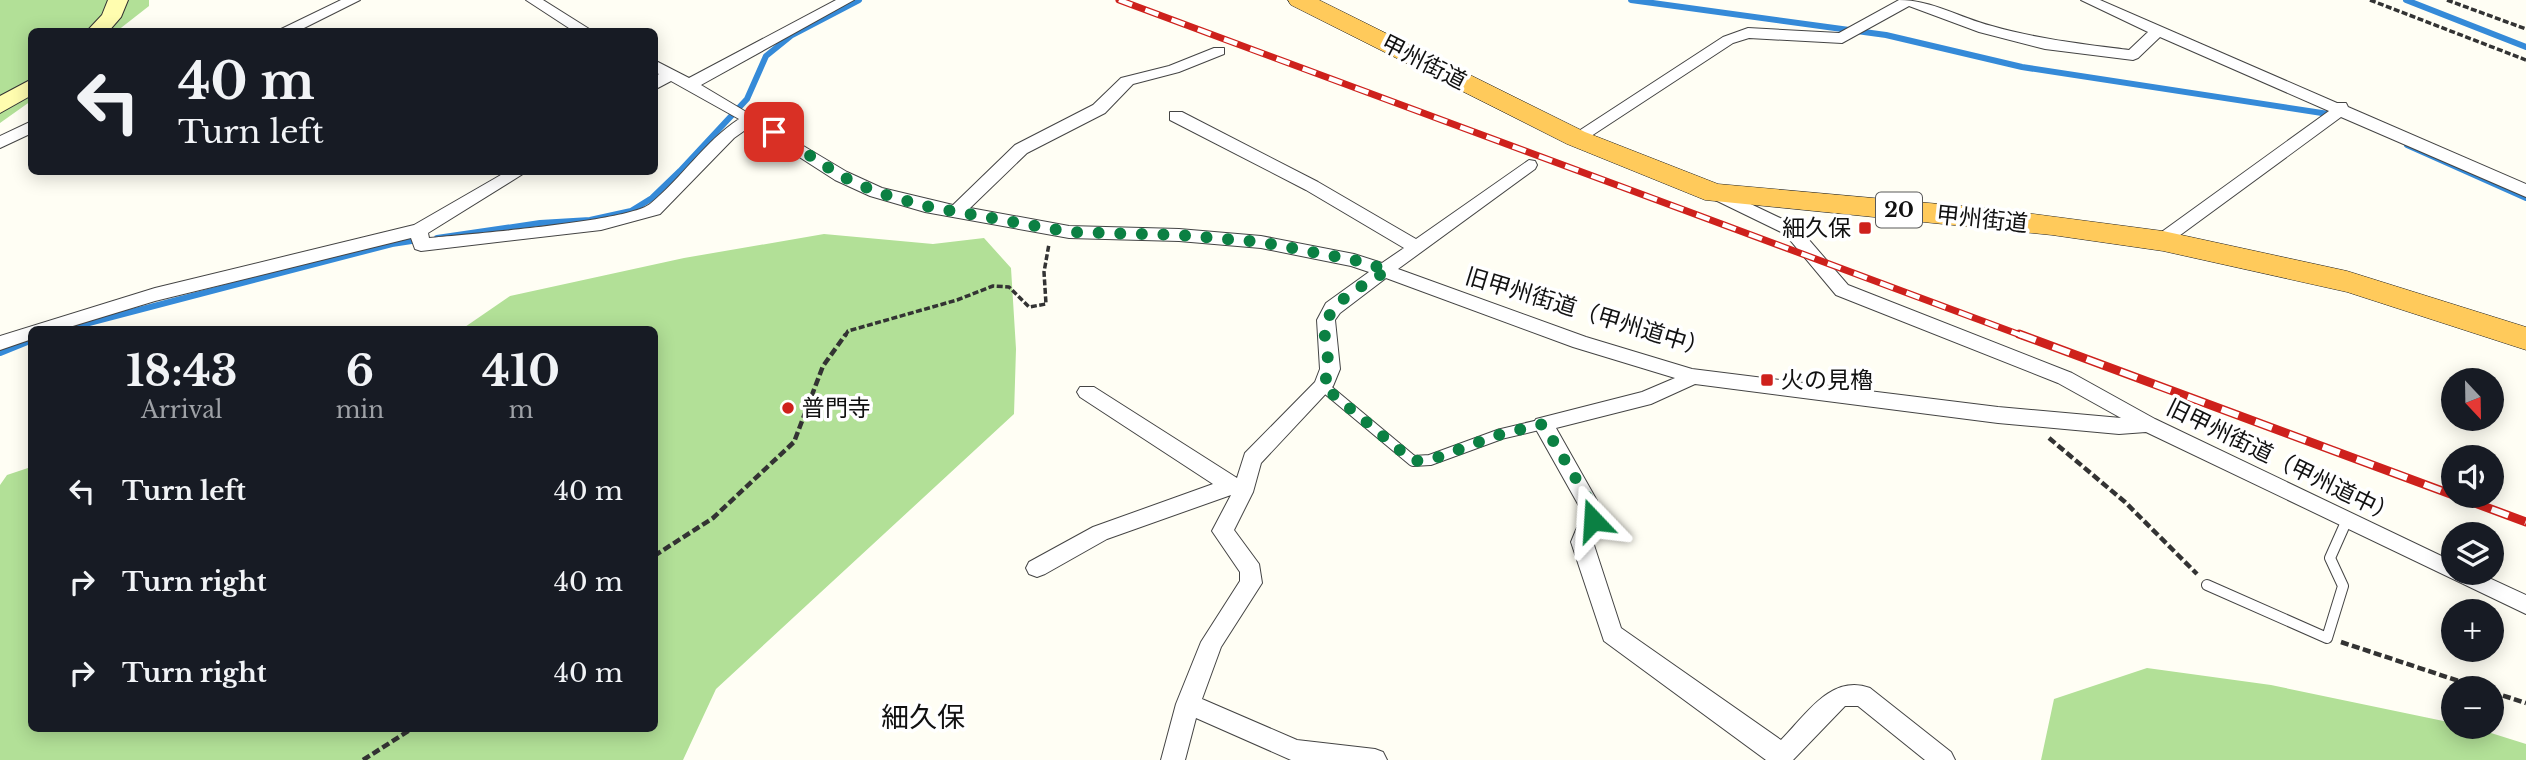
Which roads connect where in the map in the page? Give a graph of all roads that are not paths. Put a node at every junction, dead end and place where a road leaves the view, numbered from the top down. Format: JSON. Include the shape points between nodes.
{"nodes":[{"id":1,"x":118,"y":0,"type":"edge"},
{"id":2,"x":353,"y":0,"type":"edge"},
{"id":3,"x":533,"y":0,"type":"edge"},
{"id":4,"x":847,"y":0,"type":"edge"},
{"id":5,"x":2088,"y":0,"type":"edge"},
{"id":6,"x":1309,"y":1,"type":"edge"},
{"id":7,"x":1909,"y":1,"type":"edge"},
{"id":8,"x":100,"y":28,"type":"edge"},
{"id":9,"x":291,"y":28,"type":"edge"},
{"id":10,"x":580,"y":28,"type":"edge"},
{"id":11,"x":2158,"y":30,"type":"junction"},
{"id":12,"x":1219,"y":51,"type":"dead end"},
{"id":13,"x":658,"y":67,"type":"edge"},
{"id":14,"x":672,"y":74,"type":"junction"},
{"id":15,"x":658,"y":83,"type":"edge"},
{"id":16,"x":690,"y":85,"type":"junction"},
{"id":17,"x":28,"y":88,"type":"edge"},
{"id":18,"x":0,"y":106,"type":"edge"},
{"id":19,"x":728,"y":106,"type":"joint"},
{"id":20,"x":2336,"y":112,"type":"junction"},
{"id":21,"x":1176,"y":116,"type":"dead end"},
{"id":22,"x":748,"y":117,"type":"junction"},
{"id":23,"x":28,"y":128,"type":"edge"},
{"id":24,"x":1576,"y":138,"type":"junction"},
{"id":25,"x":0,"y":143,"type":"edge"},
{"id":26,"x":1529,"y":165,"type":"dead end"},
{"id":27,"x":513,"y":175,"type":"edge"},
{"id":28,"x":2526,"y":191,"type":"edge"},
{"id":29,"x":1715,"y":193,"type":"junction"},
{"id":30,"x":957,"y":211,"type":"junction"},
{"id":31,"x":420,"y":235,"type":"junction"},
{"id":32,"x":2162,"y":240,"type":"junction"},
{"id":33,"x":1418,"y":248,"type":"junction"},
{"id":34,"x":1388,"y":270,"type":"junction"},
{"id":35,"x":50,"y":326,"type":"edge"},
{"id":36,"x":28,"y":333,"type":"edge"},
{"id":37,"x":2526,"y":339,"type":"edge"},
{"id":38,"x":0,"y":343,"type":"edge"},
{"id":39,"x":1692,"y":376,"type":"junction"},
{"id":40,"x":1323,"y":386,"type":"junction"},
{"id":41,"x":1087,"y":392,"type":"dead end"},
{"id":42,"x":1543,"y":424,"type":"junction"},
{"id":43,"x":2148,"y":424,"type":"junction"},
{"id":44,"x":1237,"y":489,"type":"junction"},
{"id":45,"x":2346,"y":522,"type":"junction"},
{"id":46,"x":2441,"y":566,"type":"edge"},
{"id":47,"x":1037,"y":568,"type":"dead end"},
{"id":48,"x":2207,"y":585,"type":"road end"},
{"id":49,"x":2482,"y":585,"type":"edge"},
{"id":50,"x":2526,"y":605,"type":"edge"},
{"id":51,"x":1188,"y":704,"type":"junction"},
{"id":52,"x":1780,"y":757,"type":"edge"},
{"id":53,"x":1173,"y":760,"type":"edge"},
{"id":54,"x":1375,"y":760,"type":"edge"},
{"id":55,"x":1943,"y":760,"type":"edge"}],
"edges":[{"from":1,"to":8,"type":"main road"},
{"from":2,"to":9,"type":"street"},
{"from":3,"to":10,"type":"street"},
{"from":4,"to":16,"type":"street"},
{"from":5,"to":11,"type":"street"},
{"from":6,"to":24,"type":"highway","name":"甲州街道","number":"20"},
{"from":7,"to":11,"type":"street","via":[[1984,29],[2045,44],[2133,55]]},
{"from":7,"to":24,"type":"street","via":[[1852,35],[1830,39],[1748,33],[1728,40]]},
{"from":11,"to":20,"type":"street"},
{"from":12,"to":30,"type":"street","via":[[1127,81],[1098,109],[1021,149]]},
{"from":13,"to":14,"type":"street"},
{"from":14,"to":15,"type":"street"},
{"from":14,"to":16,"type":"street"},
{"from":16,"to":19,"type":"street"},
{"from":17,"to":18,"type":"main road"},
{"from":19,"to":22,"type":"street","name":"旧甲州街道（甲州道中）"},
{"from":20,"to":28,"type":"street"},
{"from":20,"to":32,"type":"street"},
{"from":21,"to":33,"type":"street","via":[[1312,186]]},
{"from":22,"to":30,"type":"street","name":"旧甲州街道（甲州道中）","via":[[841,176],[876,192]]},
{"from":22,"to":31,"type":"street","via":[[654,209],[601,224]]},
{"from":23,"to":25,"type":"street"},
{"from":24,"to":29,"type":"highway","name":"甲州街道","number":"20"},
{"from":26,"to":33,"type":"street"},
{"from":27,"to":31,"type":"street"},
{"from":29,"to":32,"type":"highway","name":"甲州街道","number":"20"},
{"from":29,"to":43,"type":"street","via":[[1791,230],[1825,276],[1842,290],[2065,377]]},
{"from":30,"to":34,"type":"street","name":"旧甲州街道（甲州道中）","via":[[1052,229],[1261,242]]},
{"from":31,"to":35,"type":"street","via":[[155,295]]},
{"from":32,"to":37,"type":"highway","name":"甲州街道","number":"20","via":[[2328,277]]},
{"from":33,"to":34,"type":"street"},
{"from":34,"to":39,"type":"street","name":"旧甲州街道（甲州道中）","via":[[1462,302]]},
{"from":34,"to":40,"type":"street","via":[[1333,308],[1325,320],[1331,369]]},
{"from":36,"to":38,"type":"street"},
{"from":39,"to":42,"type":"street","via":[[1684,384],[1648,397]]},
{"from":39,"to":43,"type":"street","name":"旧甲州街道（甲州道中）","via":[[2023,417],[2119,426]]},
{"from":40,"to":42,"type":"lane","via":[[1413,461],[1430,460]]},
{"from":40,"to":44,"type":"street","via":[[1252,459]]},
{"from":41,"to":44,"type":"street"},
{"from":42,"to":52,"type":"street","via":[[1594,513],[1582,542],[1612,634]]},
{"from":43,"to":45,"type":"street","name":"旧甲州街道（甲州道中）"},
{"from":44,"to":47,"type":"street","via":[[1100,533]]},
{"from":44,"to":51,"type":"street","via":[[1223,531],[1251,570],[1251,583],[1212,642]]},
{"from":45,"to":46,"type":"street","name":"旧甲州街道（甲州道中）"},
{"from":45,"to":48,"type":"lane","via":[[2330,558],[2343,586],[2327,638]]},
{"from":49,"to":50,"type":"street","name":"旧甲州街道（甲州道中）"},
{"from":51,"to":53,"type":"street"},
{"from":51,"to":54,"type":"street","via":[[1296,751]]},
{"from":52,"to":55,"type":"street","via":[[1840,696],[1862,695]]}]}
